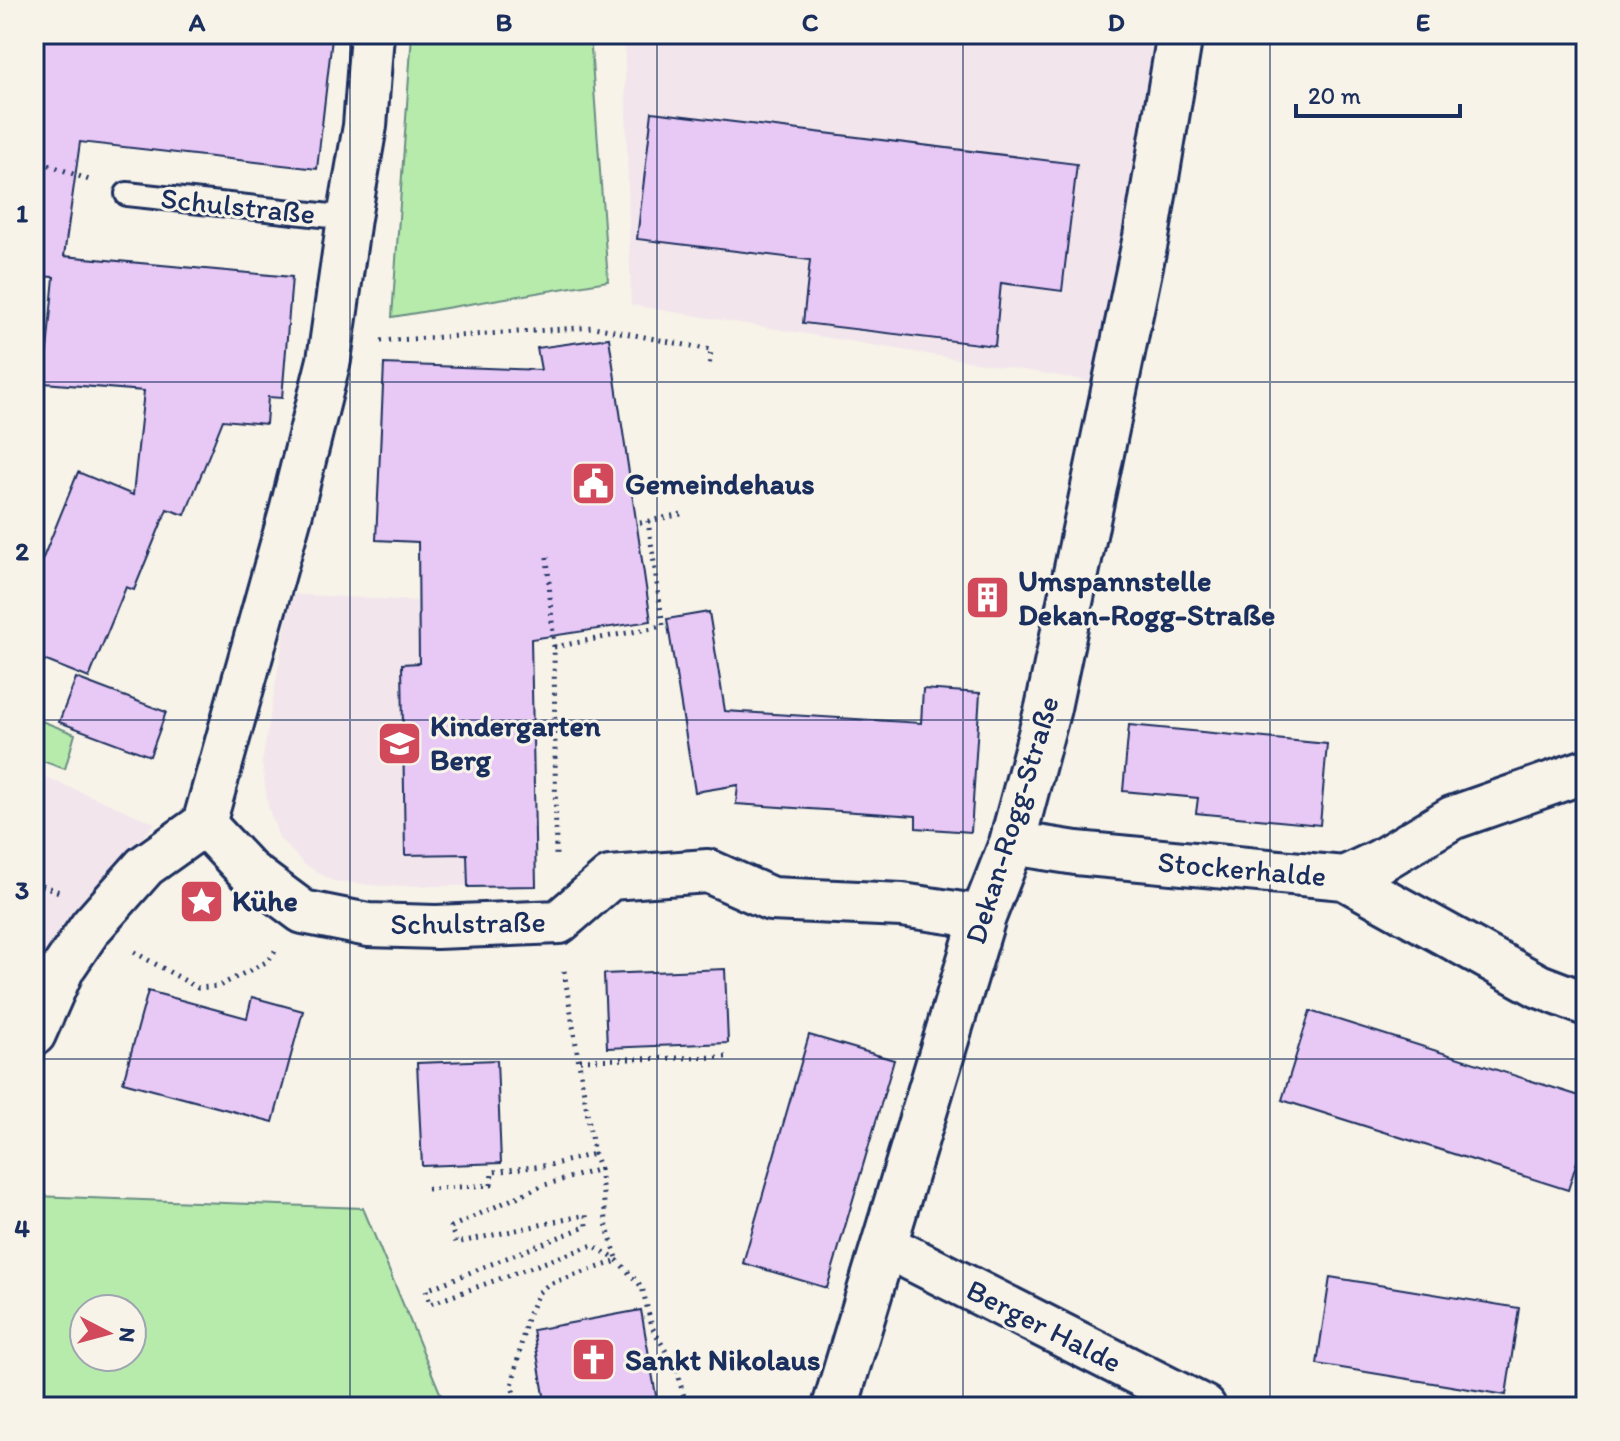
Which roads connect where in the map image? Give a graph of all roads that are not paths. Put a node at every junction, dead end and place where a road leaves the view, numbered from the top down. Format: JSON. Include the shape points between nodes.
{"nodes":[{"id":1,"x":372,"y":34,"type":"edge"},
{"id":2,"x":1180,"y":34,"type":"edge"},
{"id":3,"x":127,"y":194,"type":"road end"},
{"id":4,"x":349,"y":218,"type":"junction"},
{"id":5,"x":1586,"y":771,"type":"edge"},
{"id":6,"x":204,"y":824,"type":"junction"},
{"id":7,"x":1012,"y":843,"type":"junction"},
{"id":8,"x":1344,"y":878,"type":"junction"},
{"id":9,"x":983,"y":917,"type":"junction"},
{"id":10,"x":1586,"y":1004,"type":"edge"},
{"id":11,"x":34,"y":1034,"type":"edge"},
{"id":12,"x":884,"y":1245,"type":"junction"},
{"id":13,"x":835,"y":1407,"type":"edge"},
{"id":14,"x":1204,"y":1407,"type":"edge"}],
"edges":[{"from":1,"to":4,"type":"street","name":"Schulstraße","via":[[365,126]]},
{"from":2,"to":7,"type":"street","name":"Dekan-Rogg-Straße","via":[[1146,237],[1078,574]]},
{"from":3,"to":4,"type":"lane","name":"Schulstraße"},
{"from":4,"to":6,"type":"street","name":"Schulstraße","via":[[329,360]]},
{"from":5,"to":8,"type":"street","via":[[1452,818]]},
{"from":6,"to":9,"type":"street","name":"Schulstraße","via":[[248,871],[303,912],[368,925],[559,922],[610,878],[708,871],[771,899],[902,905]]},
{"from":6,"to":11,"type":"street","via":[[145,866],[91,927],[63,968]]},
{"from":7,"to":8,"type":"street","name":"Stockerhalde"},
{"from":7,"to":9,"type":"street","name":"Dekan-Rogg-Straße"},
{"from":8,"to":10,"type":"street","name":"Stockerhalde","via":[[1539,986]]},
{"from":9,"to":12,"type":"street","name":"Dekan-Rogg-Straße"},
{"from":12,"to":13,"type":"street","name":"Dekan-Rogg-Straße"},
{"from":12,"to":14,"type":"street","name":"Berger Halde"}]}
